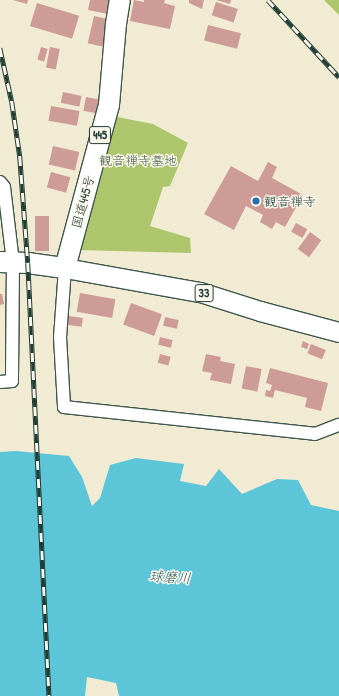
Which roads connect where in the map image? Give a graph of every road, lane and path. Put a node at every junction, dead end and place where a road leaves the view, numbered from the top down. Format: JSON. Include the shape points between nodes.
{"nodes":[{"id":1,"x":120,"y":0,"type":"edge"},
{"id":2,"x":0,"y":182,"type":"edge"},
{"id":3,"x":6,"y":262,"type":"edge"},
{"id":4,"x":66,"y":268,"type":"junction"},
{"id":5,"x":339,"y":332,"type":"edge"},
{"id":6,"x":0,"y":382,"type":"edge"},
{"id":7,"x":339,"y":426,"type":"edge"}],
"edges":[{"from":1,"to":4,"type":"highway","name":"国道445号","number":"445","via":[[109,105]]},
{"from":2,"to":3,"type":"street","via":[[4,187]]},
{"from":3,"to":4,"type":"highway"},
{"from":3,"to":6,"type":"street","via":[[12,381]]},
{"from":4,"to":5,"type":"main road","number":"33","via":[[200,292]]},
{"from":4,"to":7,"type":"street","via":[[60,337],[64,407],[315,434]]}]}
